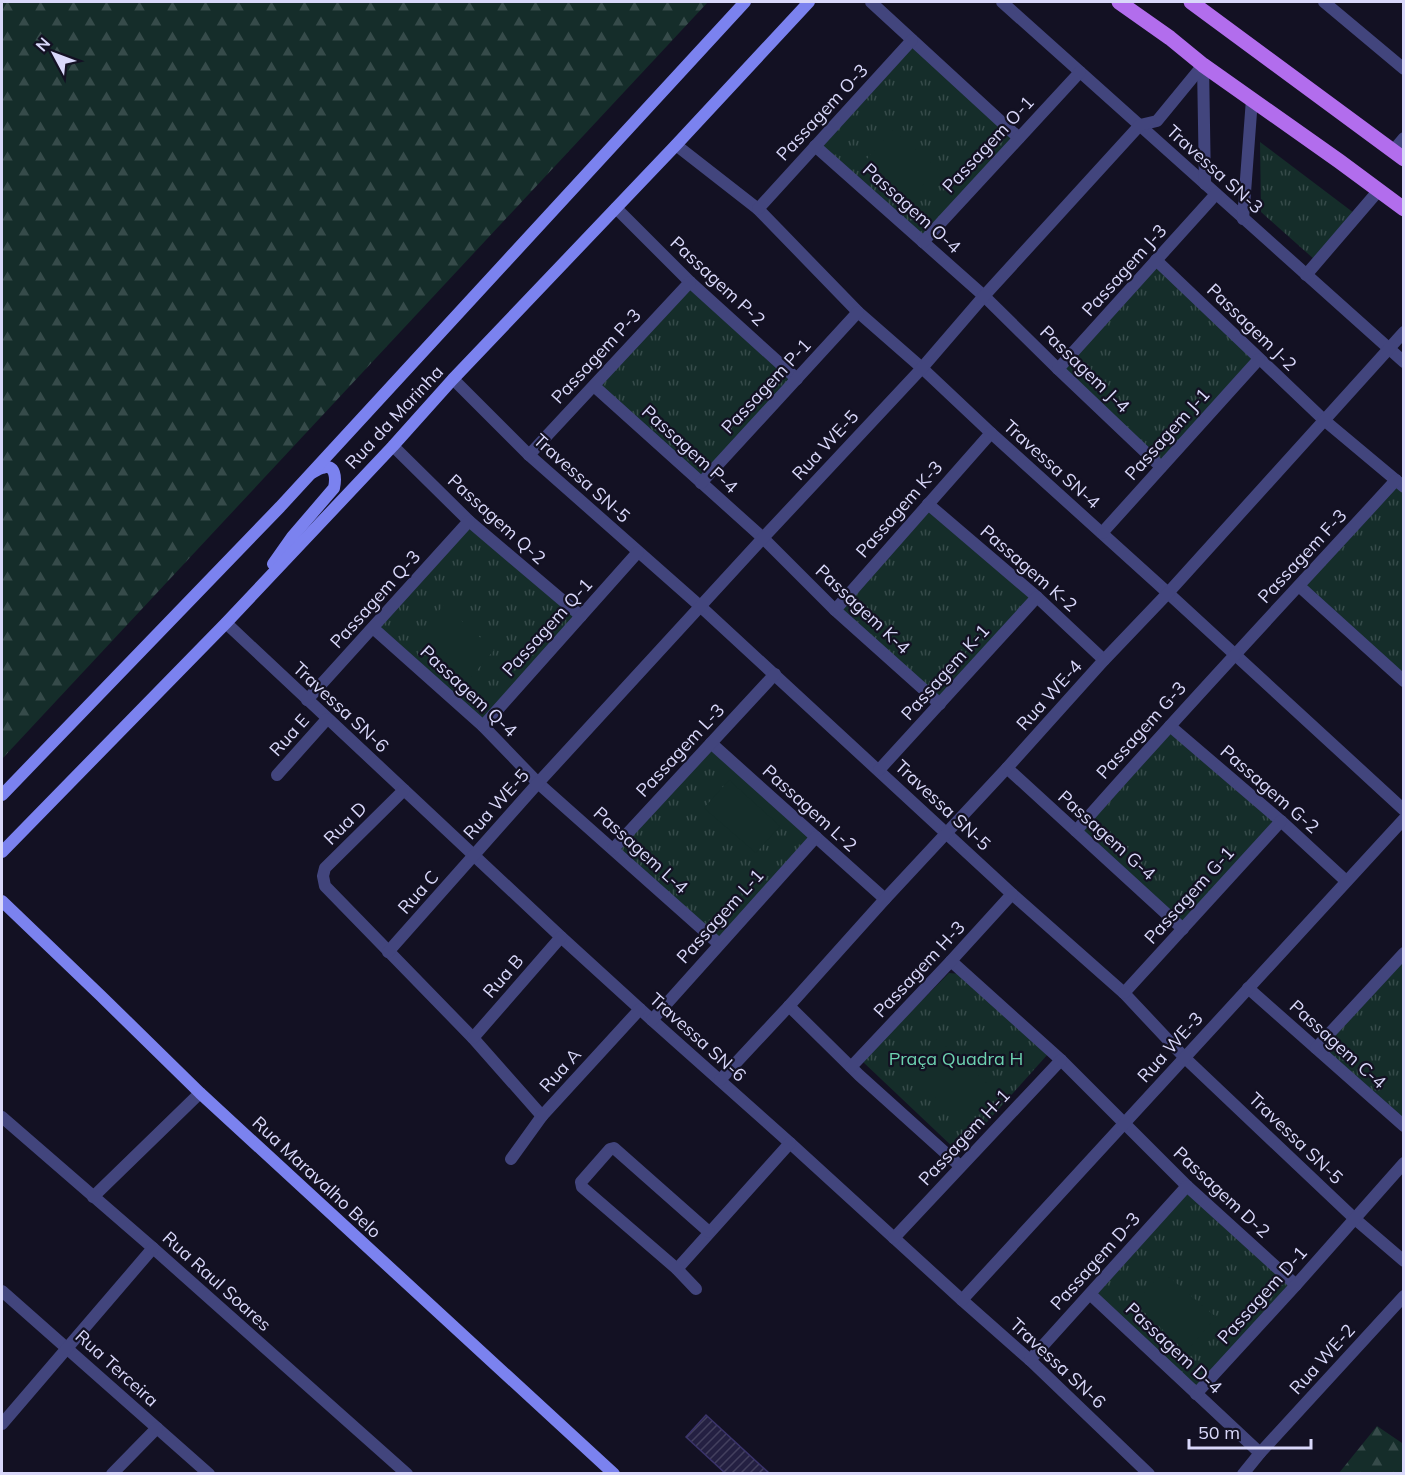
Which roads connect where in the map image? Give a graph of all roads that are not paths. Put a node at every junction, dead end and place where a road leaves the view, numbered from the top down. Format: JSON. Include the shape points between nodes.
{"nodes":[{"id":1,"x":745,"y":2,"type":"edge"},
{"id":2,"x":808,"y":2,"type":"edge"},
{"id":3,"x":871,"y":2,"type":"edge"},
{"id":4,"x":1002,"y":2,"type":"edge"},
{"id":5,"x":1119,"y":2,"type":"edge"},
{"id":6,"x":1191,"y":2,"type":"edge"},
{"id":7,"x":1324,"y":2,"type":"edge"},
{"id":8,"x":912,"y":40,"type":"junction"},
{"id":9,"x":1203,"y":65,"type":"junction"},
{"id":10,"x":1404,"y":69,"type":"edge"},
{"id":11,"x":1080,"y":72,"type":"junction"},
{"id":12,"x":1252,"y":99,"type":"junction"},
{"id":13,"x":1140,"y":125,"type":"junction"},
{"id":14,"x":1019,"y":138,"type":"junction"},
{"id":15,"x":1404,"y":138,"type":"edge"},
{"id":16,"x":676,"y":145,"type":"junction"},
{"id":17,"x":815,"y":146,"type":"junction"},
{"id":18,"x":1398,"y":155,"type":"edge"},
{"id":19,"x":1205,"y":184,"type":"junction"},
{"id":20,"x":1379,"y":190,"type":"junction"},
{"id":21,"x":1216,"y":194,"type":"junction"},
{"id":22,"x":616,"y":208,"type":"junction"},
{"id":23,"x":758,"y":208,"type":"junction"},
{"id":24,"x":1404,"y":209,"type":"edge"},
{"id":25,"x":1243,"y":219,"type":"junction"},
{"id":26,"x":923,"y":242,"type":"junction"},
{"id":27,"x":1156,"y":260,"type":"junction"},
{"id":28,"x":1306,"y":275,"type":"junction"},
{"id":29,"x":690,"y":282,"type":"junction"},
{"id":30,"x":984,"y":296,"type":"junction"},
{"id":31,"x":858,"y":312,"type":"junction"},
{"id":32,"x":1404,"y":332,"type":"edge"},
{"id":33,"x":1389,"y":349,"type":"junction"},
{"id":34,"x":1260,"y":359,"type":"junction"},
{"id":35,"x":1404,"y":362,"type":"edge"},
{"id":36,"x":922,"y":368,"type":"junction"},
{"id":37,"x":1058,"y":369,"type":"junction"},
{"id":38,"x":453,"y":379,"type":"junction"},
{"id":39,"x":797,"y":379,"type":"junction"},
{"id":40,"x":594,"y":386,"type":"junction"},
{"id":41,"x":1324,"y":420,"type":"junction"},
{"id":42,"x":991,"y":433,"type":"junction"},
{"id":43,"x":393,"y":446,"type":"junction"},
{"id":44,"x":529,"y":455,"type":"junction"},
{"id":45,"x":1161,"y":467,"type":"junction"},
{"id":46,"x":310,"y":474,"type":"junction"},
{"id":47,"x":701,"y":483,"type":"junction"},
{"id":48,"x":1400,"y":484,"type":"edge"},
{"id":49,"x":928,"y":504,"type":"junction"},
{"id":50,"x":469,"y":521,"type":"junction"},
{"id":51,"x":1102,"y":533,"type":"junction"},
{"id":52,"x":763,"y":538,"type":"junction"},
{"id":53,"x":638,"y":552,"type":"junction"},
{"id":54,"x":1299,"y":586,"type":"junction"},
{"id":55,"x":1168,"y":593,"type":"junction"},
{"id":56,"x":252,"y":595,"type":"junction"},
{"id":57,"x":1037,"y":597,"type":"junction"},
{"id":58,"x":700,"y":606,"type":"junction"},
{"id":59,"x":835,"y":610,"type":"junction"},
{"id":60,"x":581,"y":615,"type":"junction"},
{"id":61,"x":226,"y":623,"type":"junction"},
{"id":62,"x":373,"y":628,"type":"junction"},
{"id":63,"x":1234,"y":655,"type":"junction"},
{"id":64,"x":1104,"y":660,"type":"junction"},
{"id":65,"x":775,"y":674,"type":"junction"},
{"id":66,"x":1404,"y":681,"type":"edge"},
{"id":67,"x":307,"y":700,"type":"junction"},
{"id":68,"x":940,"y":704,"type":"junction"},
{"id":69,"x":327,"y":719,"type":"junction"},
{"id":70,"x":483,"y":726,"type":"junction"},
{"id":71,"x":1170,"y":726,"type":"junction"},
{"id":72,"x":711,"y":743,"type":"junction"},
{"id":73,"x":1007,"y":768,"type":"junction"},
{"id":74,"x":879,"y":770,"type":"junction"},
{"id":75,"x":277,"y":776,"type":"dead end"},
{"id":76,"x":538,"y":783,"type":"junction"},
{"id":77,"x":404,"y":790,"type":"junction"},
{"id":78,"x":2,"y":795,"type":"edge"},
{"id":79,"x":1404,"y":810,"type":"edge"},
{"id":80,"x":1404,"y":819,"type":"edge"},
{"id":81,"x":1281,"y":821,"type":"junction"},
{"id":82,"x":1076,"y":831,"type":"junction"},
{"id":83,"x":946,"y":834,"type":"junction"},
{"id":84,"x":816,"y":837,"type":"junction"},
{"id":85,"x":613,"y":849,"type":"junction"},
{"id":86,"x":2,"y":852,"type":"edge"},
{"id":87,"x":474,"y":856,"type":"junction"},
{"id":88,"x":1346,"y":882,"type":"junction"},
{"id":89,"x":1012,"y":894,"type":"junction"},
{"id":90,"x":885,"y":899,"type":"junction"},
{"id":91,"x":2,"y":901,"type":"edge"},
{"id":92,"x":1183,"y":928,"type":"junction"},
{"id":93,"x":561,"y":937,"type":"junction"},
{"id":94,"x":719,"y":944,"type":"junction"},
{"id":95,"x":388,"y":952,"type":"junction"},
{"id":96,"x":1404,"y":953,"type":"edge"},
{"id":97,"x":951,"y":961,"type":"junction"},
{"id":98,"x":1248,"y":988,"type":"junction"},
{"id":99,"x":1124,"y":993,"type":"junction"},
{"id":100,"x":789,"y":1006,"type":"junction"},
{"id":101,"x":640,"y":1009,"type":"junction"},
{"id":102,"x":652,"y":1020,"type":"junction"},
{"id":103,"x":473,"y":1038,"type":"junction"},
{"id":104,"x":1316,"y":1048,"type":"junction"},
{"id":105,"x":1185,"y":1058,"type":"junction"},
{"id":106,"x":1061,"y":1060,"type":"junction"},
{"id":107,"x":851,"y":1067,"type":"junction"},
{"id":108,"x":720,"y":1080,"type":"junction"},
{"id":109,"x":200,"y":1093,"type":"junction"},
{"id":110,"x":542,"y":1116,"type":"junction"},
{"id":111,"x":2,"y":1118,"type":"edge"},
{"id":112,"x":1124,"y":1124,"type":"junction"},
{"id":113,"x":1404,"y":1126,"type":"edge"},
{"id":114,"x":790,"y":1143,"type":"junction"},
{"id":115,"x":511,"y":1159,"type":"dead end"},
{"id":116,"x":1404,"y":1163,"type":"edge"},
{"id":117,"x":960,"y":1166,"type":"junction"},
{"id":118,"x":1187,"y":1186,"type":"junction"},
{"id":119,"x":93,"y":1197,"type":"junction"},
{"id":120,"x":1355,"y":1219,"type":"junction"},
{"id":121,"x":709,"y":1232,"type":"junction"},
{"id":122,"x":894,"y":1238,"type":"junction"},
{"id":123,"x":153,"y":1248,"type":"junction"},
{"id":124,"x":1404,"y":1261,"type":"edge"},
{"id":125,"x":676,"y":1269,"type":"junction"},
{"id":126,"x":1296,"y":1285,"type":"junction"},
{"id":127,"x":696,"y":1289,"type":"dead end"},
{"id":128,"x":2,"y":1290,"type":"edge"},
{"id":129,"x":1090,"y":1294,"type":"junction"},
{"id":130,"x":1404,"y":1296,"type":"edge"},
{"id":131,"x":962,"y":1300,"type":"junction"},
{"id":132,"x":67,"y":1347,"type":"junction"},
{"id":133,"x":1030,"y":1360,"type":"junction"},
{"id":134,"x":1196,"y":1394,"type":"junction"},
{"id":135,"x":2,"y":1422,"type":"edge"},
{"id":136,"x":157,"y":1428,"type":"junction"},
{"id":137,"x":1260,"y":1453,"type":"junction"},
{"id":138,"x":112,"y":1473,"type":"edge"},
{"id":139,"x":209,"y":1473,"type":"edge"},
{"id":140,"x":407,"y":1473,"type":"edge"},
{"id":141,"x":614,"y":1473,"type":"edge"},
{"id":142,"x":1149,"y":1473,"type":"edge"},
{"id":143,"x":1243,"y":1473,"type":"edge"}],
"edges":[{"from":1,"to":46,"type":"main road","name":"Rua da Marinha"},
{"from":2,"to":16,"type":"main road","name":"Rua da Marinha"},
{"from":3,"to":8,"type":"street"},
{"from":4,"to":11,"type":"street","name":"Travessa SN-3"},
{"from":5,"to":9,"type":"main road"},
{"from":6,"to":18,"type":"main road"},
{"from":7,"to":10,"type":"street"},
{"from":8,"to":14,"type":"street"},
{"from":8,"to":17,"type":"street","name":"Passagem O-3"},
{"from":9,"to":12,"type":"main road"},
{"from":9,"to":13,"type":"street","name":"Rua WE-5","via":[[1157,121]]},
{"from":9,"to":19,"type":"street"},
{"from":11,"to":13,"type":"street","name":"Travessa SN-3"},
{"from":11,"to":14,"type":"street","name":"Passagem O-1"},
{"from":12,"to":20,"type":"main road"},
{"from":12,"to":25,"type":"street"},
{"from":13,"to":19,"type":"street","name":"Travessa SN-3"},
{"from":13,"to":30,"type":"street","name":"Rua WE-5"},
{"from":14,"to":26,"type":"street","name":"Passagem O-1"},
{"from":15,"to":18,"type":"street"},
{"from":16,"to":22,"type":"main road","name":"Rua da Marinha"},
{"from":16,"to":23,"type":"street","name":"Travessa SN-4"},
{"from":17,"to":23,"type":"street","name":"Passagem O-3"},
{"from":17,"to":26,"type":"street","name":"Passagem O-4"},
{"from":19,"to":21,"type":"street","name":"Travessa SN-3"},
{"from":20,"to":24,"type":"main road"},
{"from":20,"to":28,"type":"street"},
{"from":21,"to":25,"type":"street","name":"Travessa SN-3"},
{"from":21,"to":27,"type":"street","name":"Passagem J-3"},
{"from":22,"to":29,"type":"street","name":"Passagem P-2"},
{"from":22,"to":38,"type":"main road","name":"Rua da Marinha"},
{"from":23,"to":31,"type":"street","name":"Travessa SN-4"},
{"from":25,"to":28,"type":"street","name":"Travessa SN-3"},
{"from":26,"to":30,"type":"street","name":"Passagem O-4"},
{"from":27,"to":34,"type":"street","name":"Passagem J-2"},
{"from":27,"to":37,"type":"street","name":"Passagem J-3"},
{"from":28,"to":33,"type":"street","name":"Travessa SN-3"},
{"from":29,"to":39,"type":"street","name":"Passagem P-2"},
{"from":29,"to":40,"type":"street","name":"Passagem P-3"},
{"from":30,"to":36,"type":"street","name":"Rua WE-5"},
{"from":30,"to":37,"type":"street","name":"Passagem J-4"},
{"from":31,"to":36,"type":"street","name":"Travessa SN-4"},
{"from":31,"to":39,"type":"street","name":"Passagem P-1"},
{"from":32,"to":33,"type":"street","name":"Rua WE-4"},
{"from":33,"to":35,"type":"street","name":"Travessa SN-3"},
{"from":33,"to":41,"type":"street","name":"Rua WE-4"},
{"from":34,"to":41,"type":"street","name":"Passagem J-2"},
{"from":34,"to":45,"type":"street","name":"Passagem J-1"},
{"from":36,"to":42,"type":"street","name":"Travessa SN-4"},
{"from":36,"to":52,"type":"street","name":"Rua WE-5"},
{"from":37,"to":45,"type":"street","name":"Passagem J-4"},
{"from":38,"to":43,"type":"main road","name":"Rua da Marinha"},
{"from":38,"to":44,"type":"street","name":"Travessa SN-5"},
{"from":39,"to":47,"type":"street","name":"Passagem P-1"},
{"from":40,"to":44,"type":"street","name":"Passagem P-3"},
{"from":40,"to":47,"type":"street","name":"Passagem P-4"},
{"from":41,"to":48,"type":"street","name":"Passagem J-2"},
{"from":41,"to":55,"type":"street","name":"Rua WE-4"},
{"from":42,"to":49,"type":"street","name":"Passagem K-3"},
{"from":42,"to":51,"type":"street","name":"Travessa SN-4"},
{"from":43,"to":50,"type":"street","name":"Passagem Q-2"},
{"from":43,"to":56,"type":"main road","name":"Rua da Marinha"},
{"from":44,"to":53,"type":"street","name":"Travessa SN-5"},
{"from":45,"to":51,"type":"street","name":"Passagem J-1"},
{"from":46,"to":56,"type":"main road","via":[[327,467],[336,479],[334,488],[292,537]]},
{"from":46,"to":78,"type":"main road","name":"Rua da Marinha"},
{"from":47,"to":52,"type":"street","name":"Passagem P-4"},
{"from":48,"to":54,"type":"street","name":"Passagem F-3"},
{"from":49,"to":57,"type":"street","name":"Passagem K-2"},
{"from":49,"to":59,"type":"street","name":"Passagem K-3"},
{"from":50,"to":60,"type":"street","name":"Passagem Q-2"},
{"from":50,"to":62,"type":"street","name":"Passagem Q-3"},
{"from":51,"to":55,"type":"street","name":"Travessa SN-4"},
{"from":52,"to":58,"type":"street","name":"Rua WE-5"},
{"from":52,"to":59,"type":"street","name":"Passagem K-4"},
{"from":53,"to":58,"type":"street","name":"Travessa SN-5"},
{"from":53,"to":60,"type":"street","name":"Passagem Q-1"},
{"from":54,"to":63,"type":"street","name":"Passagem F-3"},
{"from":54,"to":66,"type":"street"},
{"from":55,"to":63,"type":"street","name":"Travessa SN-4"},
{"from":55,"to":64,"type":"street","name":"Rua WE-4"},
{"from":56,"to":61,"type":"main road","name":"Rua da Marinha"},
{"from":57,"to":64,"type":"street","name":"Passagem K-2"},
{"from":57,"to":68,"type":"street","name":"Passagem K-1"},
{"from":58,"to":65,"type":"street","name":"Travessa SN-5"},
{"from":58,"to":76,"type":"street","name":"Rua WE-5"},
{"from":59,"to":68,"type":"street","name":"Passagem K-4"},
{"from":60,"to":70,"type":"street","name":"Passagem Q-1"},
{"from":61,"to":67,"type":"street","name":"Travessa SN-6"},
{"from":61,"to":86,"type":"main road","name":"Rua da Marinha"},
{"from":62,"to":67,"type":"street","name":"Passagem Q-3"},
{"from":62,"to":70,"type":"street","name":"Passagem Q-4"},
{"from":63,"to":71,"type":"street","name":"Passagem G-3"},
{"from":63,"to":79,"type":"street","name":"Travessa SN-4"},
{"from":64,"to":73,"type":"street","name":"Rua WE-4"},
{"from":65,"to":72,"type":"street","name":"Passagem L-3"},
{"from":65,"to":74,"type":"street","name":"Travessa SN-5"},
{"from":67,"to":69,"type":"street","name":"Travessa SN-6"},
{"from":68,"to":74,"type":"street","name":"Passagem K-1"},
{"from":69,"to":75,"type":"street","name":"Rua E"},
{"from":69,"to":77,"type":"street","name":"Travessa SN-6"},
{"from":70,"to":76,"type":"street","name":"Passagem Q-4"},
{"from":71,"to":81,"type":"street","name":"Passagem G-2"},
{"from":71,"to":82,"type":"street","name":"Passagem G-3"},
{"from":72,"to":84,"type":"street","name":"Passagem L-2"},
{"from":72,"to":85,"type":"street","name":"Passagem L-3"},
{"from":73,"to":82,"type":"street","name":"Passagem G-4"},
{"from":73,"to":83,"type":"street","name":"Rua WE-4"},
{"from":74,"to":83,"type":"street","name":"Travessa SN-5"},
{"from":76,"to":85,"type":"street","name":"Passagem L-4"},
{"from":76,"to":87,"type":"street","name":"Rua WE-5"},
{"from":77,"to":87,"type":"street","name":"Travessa SN-6"},
{"from":77,"to":95,"type":"street","name":"Rua D","via":[[325,868],[323,876],[325,886]]},
{"from":80,"to":88,"type":"street","name":"Rua WE-3"},
{"from":81,"to":88,"type":"street","name":"Passagem G-2"},
{"from":81,"to":92,"type":"street","name":"Passagem G-1"},
{"from":82,"to":92,"type":"street","name":"Passagem G-4"},
{"from":83,"to":89,"type":"street","name":"Travessa SN-5"},
{"from":83,"to":90,"type":"street","name":"Rua WE-4"},
{"from":84,"to":90,"type":"street","name":"Passagem L-2"},
{"from":84,"to":94,"type":"street","name":"Passagem L-1"},
{"from":85,"to":94,"type":"street","name":"Passagem L-4"},
{"from":87,"to":93,"type":"street","name":"Travessa SN-6"},
{"from":87,"to":95,"type":"street","name":"Rua C"},
{"from":88,"to":98,"type":"street","name":"Rua WE-3"},
{"from":89,"to":97,"type":"street","name":"Passagem H-3"},
{"from":89,"to":99,"type":"street","name":"Travessa SN-5"},
{"from":90,"to":100,"type":"street","name":"Rua WE-4"},
{"from":91,"to":109,"type":"main road","name":"Rua Maravalho Belo"},
{"from":92,"to":99,"type":"street","name":"Passagem G-1"},
{"from":93,"to":101,"type":"street","name":"Travessa SN-6"},
{"from":93,"to":103,"type":"street","name":"Rua B"},
{"from":94,"to":102,"type":"street","name":"Passagem L-1"},
{"from":95,"to":103,"type":"street"},
{"from":96,"to":104,"type":"street"},
{"from":97,"to":106,"type":"street","name":"Passagem D-2"},
{"from":97,"to":107,"type":"street","name":"Passagem H-3"},
{"from":98,"to":104,"type":"street","name":"Passagem C-4"},
{"from":98,"to":105,"type":"street","name":"Rua WE-3"},
{"from":99,"to":105,"type":"street","name":"Travessa SN-5"},
{"from":100,"to":107,"type":"street"},
{"from":100,"to":108,"type":"street","name":"Rua WE-4"},
{"from":101,"to":102,"type":"street","name":"Travessa SN-6"},
{"from":101,"to":110,"type":"street","name":"Rua A"},
{"from":102,"to":108,"type":"street","name":"Travessa SN-6"},
{"from":103,"to":110,"type":"street"},
{"from":104,"to":113,"type":"street","name":"Passagem C-4"},
{"from":105,"to":112,"type":"street","name":"Rua WE-3"},
{"from":105,"to":120,"type":"street","name":"Travessa SN-5"},
{"from":106,"to":112,"type":"street","name":"Passagem D-2"},
{"from":106,"to":117,"type":"street","name":"Passagem H-1"},
{"from":107,"to":117,"type":"street"},
{"from":108,"to":114,"type":"street","name":"Travessa SN-6"},
{"from":109,"to":119,"type":"street"},
{"from":109,"to":141,"type":"main road","name":"Rua Maravalho Belo"},
{"from":110,"to":115,"type":"street","name":"Rua A"},
{"from":111,"to":119,"type":"street","name":"Rua Raul Soares"},
{"from":112,"to":118,"type":"street","name":"Passagem D-2"},
{"from":112,"to":131,"type":"street","name":"Rua WE-3"},
{"from":114,"to":121,"type":"street"},
{"from":114,"to":122,"type":"street","name":"Travessa SN-6"},
{"from":116,"to":120,"type":"street","name":"Passagem D-1"},
{"from":117,"to":122,"type":"street","name":"Passagem H-1"},
{"from":118,"to":126,"type":"street","name":"Passagem D-2"},
{"from":118,"to":129,"type":"street","name":"Passagem D-3"},
{"from":119,"to":123,"type":"street","name":"Rua Raul Soares"},
{"from":120,"to":124,"type":"street","name":"Travessa SN-5"},
{"from":120,"to":126,"type":"street","name":"Passagem D-1"},
{"from":121,"to":125,"type":"street"},
{"from":121,"to":125,"type":"street","via":[[614,1148],[610,1149],[581,1182],[582,1187]]},
{"from":122,"to":131,"type":"street","name":"Travessa SN-6"},
{"from":123,"to":132,"type":"street"},
{"from":123,"to":140,"type":"street","name":"Rua Raul Soares"},
{"from":125,"to":127,"type":"street"},
{"from":126,"to":134,"type":"street","name":"Passagem D-1"},
{"from":128,"to":132,"type":"street","name":"Rua Terceira"},
{"from":129,"to":133,"type":"street","name":"Passagem D-3"},
{"from":129,"to":134,"type":"street","name":"Passagem D-4"},
{"from":130,"to":137,"type":"street","name":"Rua WE-2"},
{"from":131,"to":133,"type":"street","name":"Travessa SN-6"},
{"from":132,"to":135,"type":"street"},
{"from":132,"to":136,"type":"street","name":"Rua Terceira"},
{"from":133,"to":142,"type":"street","name":"Travessa SN-6"},
{"from":134,"to":137,"type":"street","name":"Passagem D-4"},
{"from":136,"to":138,"type":"street"},
{"from":136,"to":139,"type":"street","name":"Rua Terceira"},
{"from":137,"to":143,"type":"street","name":"Rua WE-2"}]}
